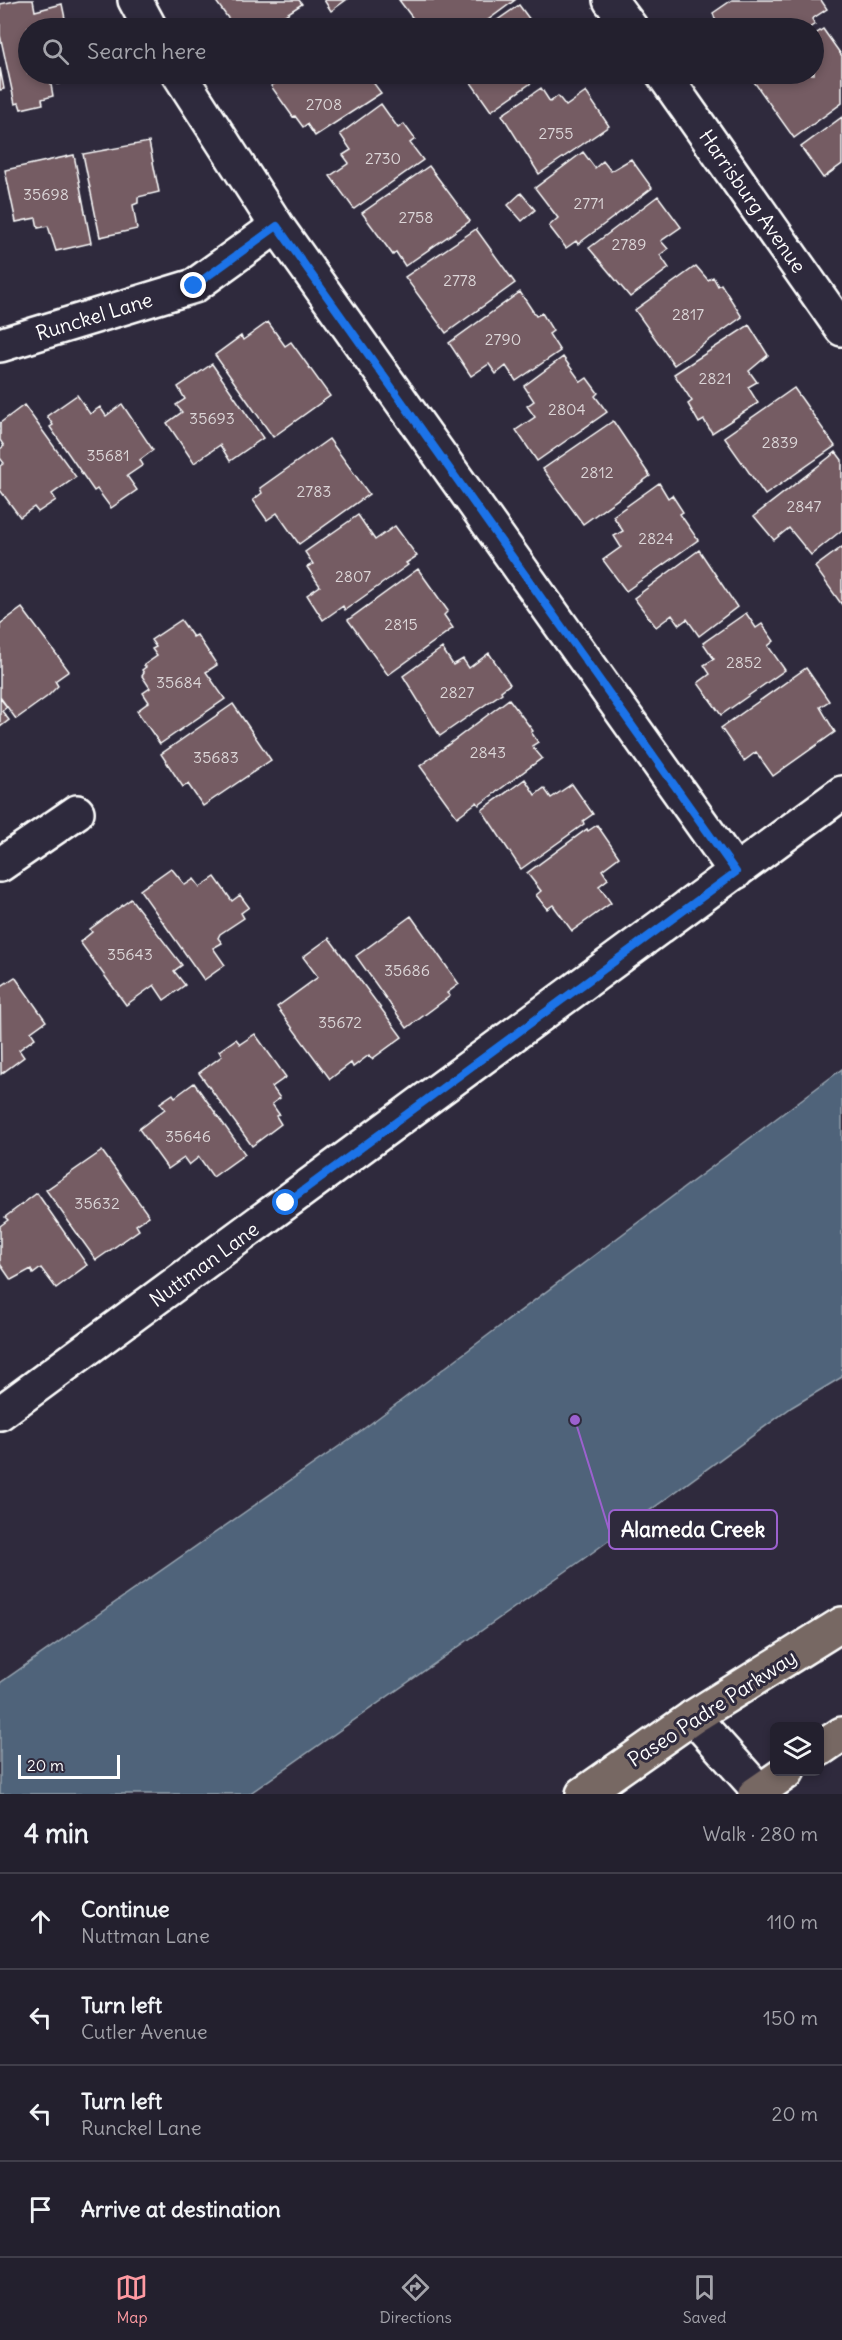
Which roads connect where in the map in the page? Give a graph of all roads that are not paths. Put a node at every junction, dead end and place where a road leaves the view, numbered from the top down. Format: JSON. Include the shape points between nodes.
{"nodes":[{"id":1,"x":135,"y":0,"type":"edge"},
{"id":2,"x":610,"y":0,"type":"edge"},
{"id":3,"x":145,"y":18,"type":"edge"},
{"id":4,"x":624,"y":18,"type":"edge"},
{"id":5,"x":185,"y":84,"type":"edge"},
{"id":6,"x":670,"y":84,"type":"edge"},
{"id":7,"x":277,"y":226,"type":"junction"},
{"id":8,"x":842,"y":328,"type":"edge"},
{"id":9,"x":0,"y":345,"type":"edge"},
{"id":10,"x":842,"y":793,"type":"edge"},
{"id":11,"x":76,"y":812,"type":"dead end"},
{"id":12,"x":0,"y":865,"type":"edge"},
{"id":13,"x":736,"y":872,"type":"junction"},
{"id":14,"x":0,"y":1413,"type":"edge"},
{"id":15,"x":842,"y":1624,"type":"edge"},
{"id":16,"x":693,"y":1717,"type":"junction"},
{"id":17,"x":842,"y":1734,"type":"edge"},
{"id":18,"x":824,"y":1746,"type":"edge"},
{"id":19,"x":782,"y":1776,"type":"edge"},
{"id":20,"x":759,"y":1793,"type":"edge"},
{"id":21,"x":583,"y":1794,"type":"edge"}],
"edges":[{"from":1,"to":3,"type":"street"},
{"from":2,"to":4,"type":"street"},
{"from":5,"to":7,"type":"street"},
{"from":6,"to":8,"type":"street","name":"Harrisburg Avenue"},
{"from":7,"to":9,"type":"street","name":"Runckel Lane","via":[[194,286]]},
{"from":7,"to":13,"type":"street"},
{"from":10,"to":13,"type":"street","name":"Nuttman Lane"},
{"from":11,"to":12,"type":"street"},
{"from":13,"to":14,"type":"street","name":"Nuttman Lane"},
{"from":15,"to":16,"type":"main road","name":"Paseo Padre Parkway"},
{"from":16,"to":20,"type":"street"},
{"from":16,"to":21,"type":"main road","name":"Paseo Padre Parkway"},
{"from":17,"to":18,"type":"main road"},
{"from":19,"to":20,"type":"main road"}]}
